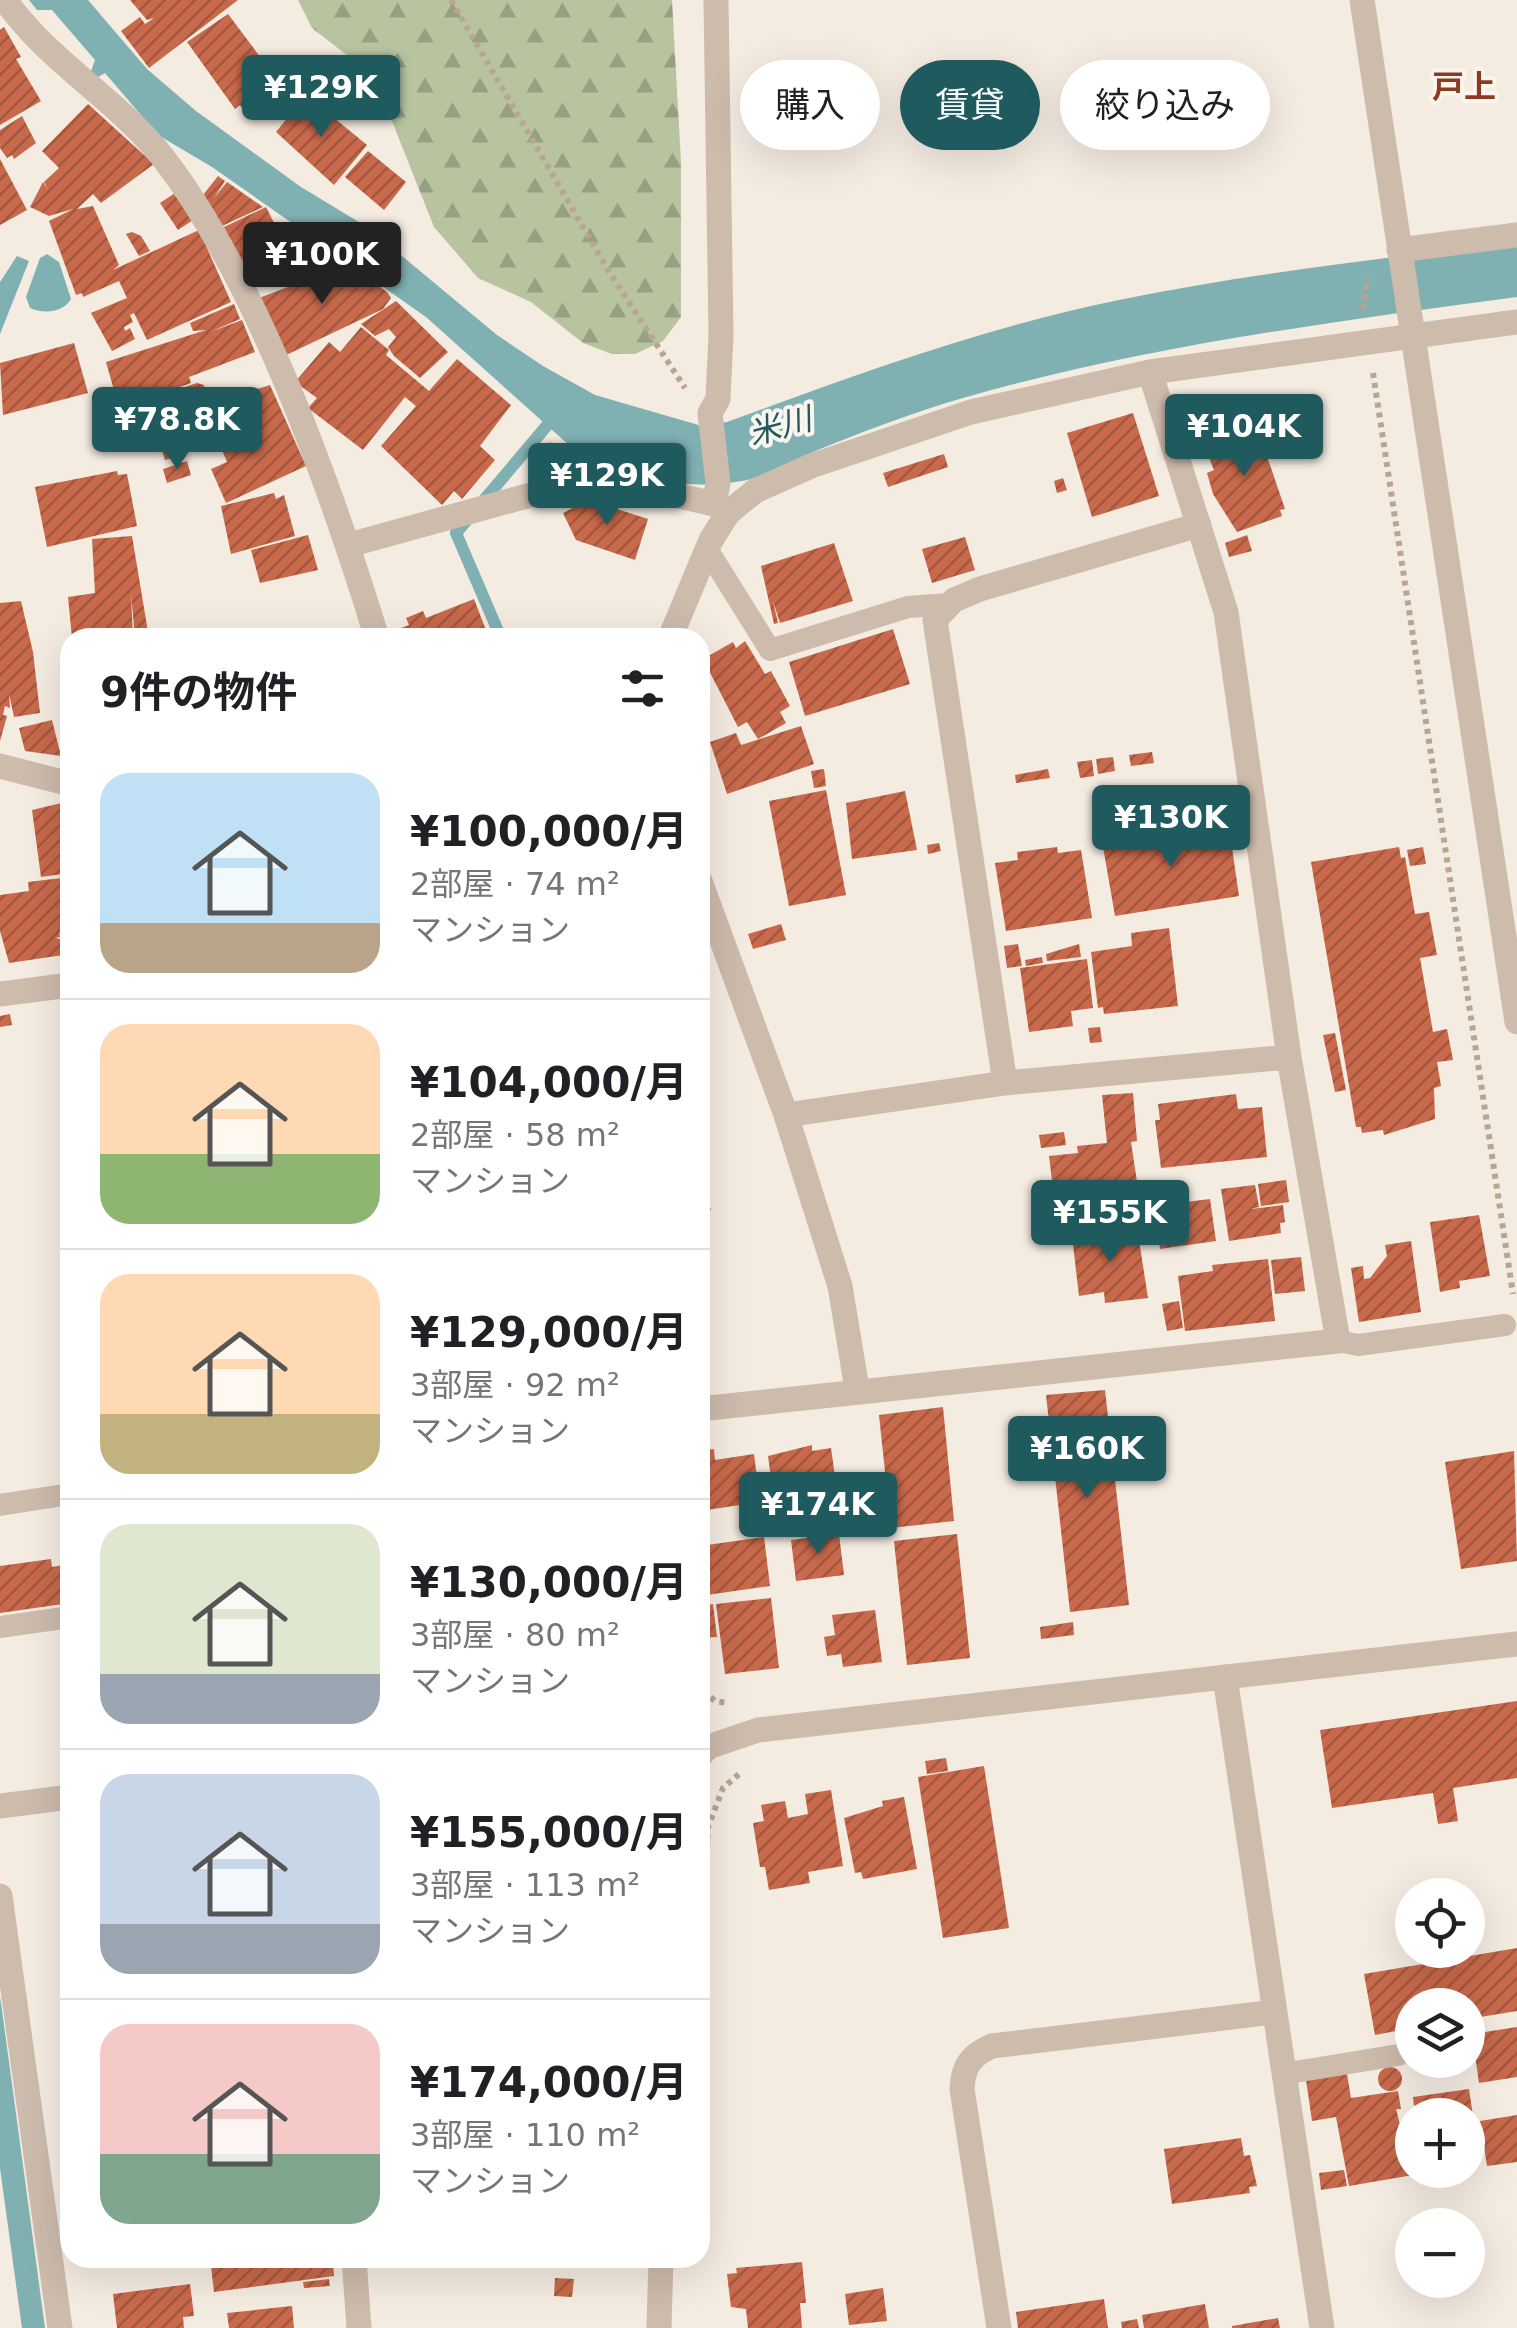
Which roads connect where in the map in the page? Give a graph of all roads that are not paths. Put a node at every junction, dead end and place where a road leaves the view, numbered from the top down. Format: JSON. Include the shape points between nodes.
{"nodes":[{"id":1,"x":5,"y":0,"type":"edge"},
{"id":2,"x":716,"y":0,"type":"edge"},
{"id":3,"x":1362,"y":0,"type":"edge"},
{"id":4,"x":1517,"y":235,"type":"edge"},
{"id":5,"x":1400,"y":256,"type":"junction"},
{"id":6,"x":1517,"y":322,"type":"edge"},
{"id":7,"x":1410,"y":326,"type":"junction"},
{"id":8,"x":1150,"y":372,"type":"junction"},
{"id":9,"x":720,"y":500,"type":"junction"},
{"id":10,"x":1198,"y":524,"type":"junction"},
{"id":11,"x":348,"y":545,"type":"junction"},
{"id":12,"x":708,"y":549,"type":"junction"},
{"id":13,"x":950,"y":604,"type":"junction"},
{"id":14,"x":374,"y":628,"type":"edge"},
{"id":15,"x":674,"y":628,"type":"edge"},
{"id":16,"x":0,"y":766,"type":"edge"},
{"id":17,"x":60,"y":781,"type":"edge"},
{"id":18,"x":710,"y":908,"type":"edge"},
{"id":19,"x":60,"y":987,"type":"edge"},
{"id":20,"x":0,"y":994,"type":"edge"},
{"id":21,"x":1517,"y":1022,"type":"edge"},
{"id":22,"x":1289,"y":1056,"type":"junction"},
{"id":23,"x":1005,"y":1082,"type":"junction"},
{"id":24,"x":786,"y":1115,"type":"junction"},
{"id":25,"x":1510,"y":1315,"type":"edge"},
{"id":26,"x":1338,"y":1341,"type":"junction"},
{"id":27,"x":857,"y":1389,"type":"junction"},
{"id":28,"x":710,"y":1408,"type":"edge"},
{"id":29,"x":60,"y":1496,"type":"edge"},
{"id":30,"x":0,"y":1505,"type":"edge"},
{"id":31,"x":60,"y":1618,"type":"edge"},
{"id":32,"x":0,"y":1627,"type":"edge"},
{"id":33,"x":1517,"y":1644,"type":"edge"},
{"id":34,"x":1225,"y":1676,"type":"junction"},
{"id":35,"x":710,"y":1743,"type":"edge"},
{"id":36,"x":60,"y":1798,"type":"edge"},
{"id":37,"x":0,"y":1806,"type":"edge"},
{"id":38,"x":0,"y":1896,"type":"edge"},
{"id":39,"x":1274,"y":2012,"type":"junction"},
{"id":40,"x":1395,"y":2055,"type":"edge"},
{"id":41,"x":1283,"y":2074,"type":"junction"},
{"id":42,"x":355,"y":2268,"type":"edge"},
{"id":43,"x":661,"y":2268,"type":"edge"},
{"id":44,"x":60,"y":2328,"type":"edge"},
{"id":45,"x":359,"y":2328,"type":"edge"},
{"id":46,"x":660,"y":2328,"type":"edge"},
{"id":47,"x":998,"y":2328,"type":"edge"},
{"id":48,"x":1322,"y":2328,"type":"edge"}],
"edges":[{"from":1,"to":11,"type":"street","via":[[58,61],[158,151],[198,206],[273,358]]},
{"from":2,"to":9,"type":"street","via":[[721,335],[712,410]]},
{"from":3,"to":5,"type":"street"},
{"from":4,"to":5,"type":"street"},
{"from":5,"to":7,"type":"street"},
{"from":6,"to":7,"type":"street"},
{"from":7,"to":8,"type":"street"},
{"from":7,"to":21,"type":"street"},
{"from":8,"to":9,"type":"street","via":[[971,412]]},
{"from":8,"to":10,"type":"street"},
{"from":9,"to":11,"type":"street","via":[[585,480]]},
{"from":9,"to":12,"type":"street"},
{"from":10,"to":13,"type":"street","via":[[980,589]]},
{"from":10,"to":22,"type":"street","via":[[1226,612]]},
{"from":11,"to":14,"type":"street"},
{"from":12,"to":13,"type":"lane","via":[[770,650],[908,607]]},
{"from":12,"to":15,"type":"street"},
{"from":13,"to":23,"type":"street","via":[[935,620],[934,632]]},
{"from":16,"to":17,"type":"street"},
{"from":18,"to":24,"type":"street"},
{"from":19,"to":20,"type":"street"},
{"from":22,"to":23,"type":"street"},
{"from":22,"to":26,"type":"street"},
{"from":23,"to":24,"type":"street"},
{"from":24,"to":27,"type":"street","via":[[840,1286]]},
{"from":25,"to":26,"type":"lane","via":[[1358,1345]]},
{"from":26,"to":27,"type":"street"},
{"from":27,"to":28,"type":"street"},
{"from":29,"to":30,"type":"lane"},
{"from":31,"to":32,"type":"lane"},
{"from":33,"to":34,"type":"street"},
{"from":34,"to":35,"type":"street","via":[[758,1730]]},
{"from":34,"to":39,"type":"street"},
{"from":36,"to":37,"type":"street"},
{"from":38,"to":44,"type":"street"},
{"from":39,"to":41,"type":"street"},
{"from":39,"to":47,"type":"street","via":[[992,2046],[972,2057],[962,2089]]},
{"from":40,"to":41,"type":"lane"},
{"from":41,"to":48,"type":"street"},
{"from":42,"to":45,"type":"street"},
{"from":43,"to":46,"type":"street"}]}
